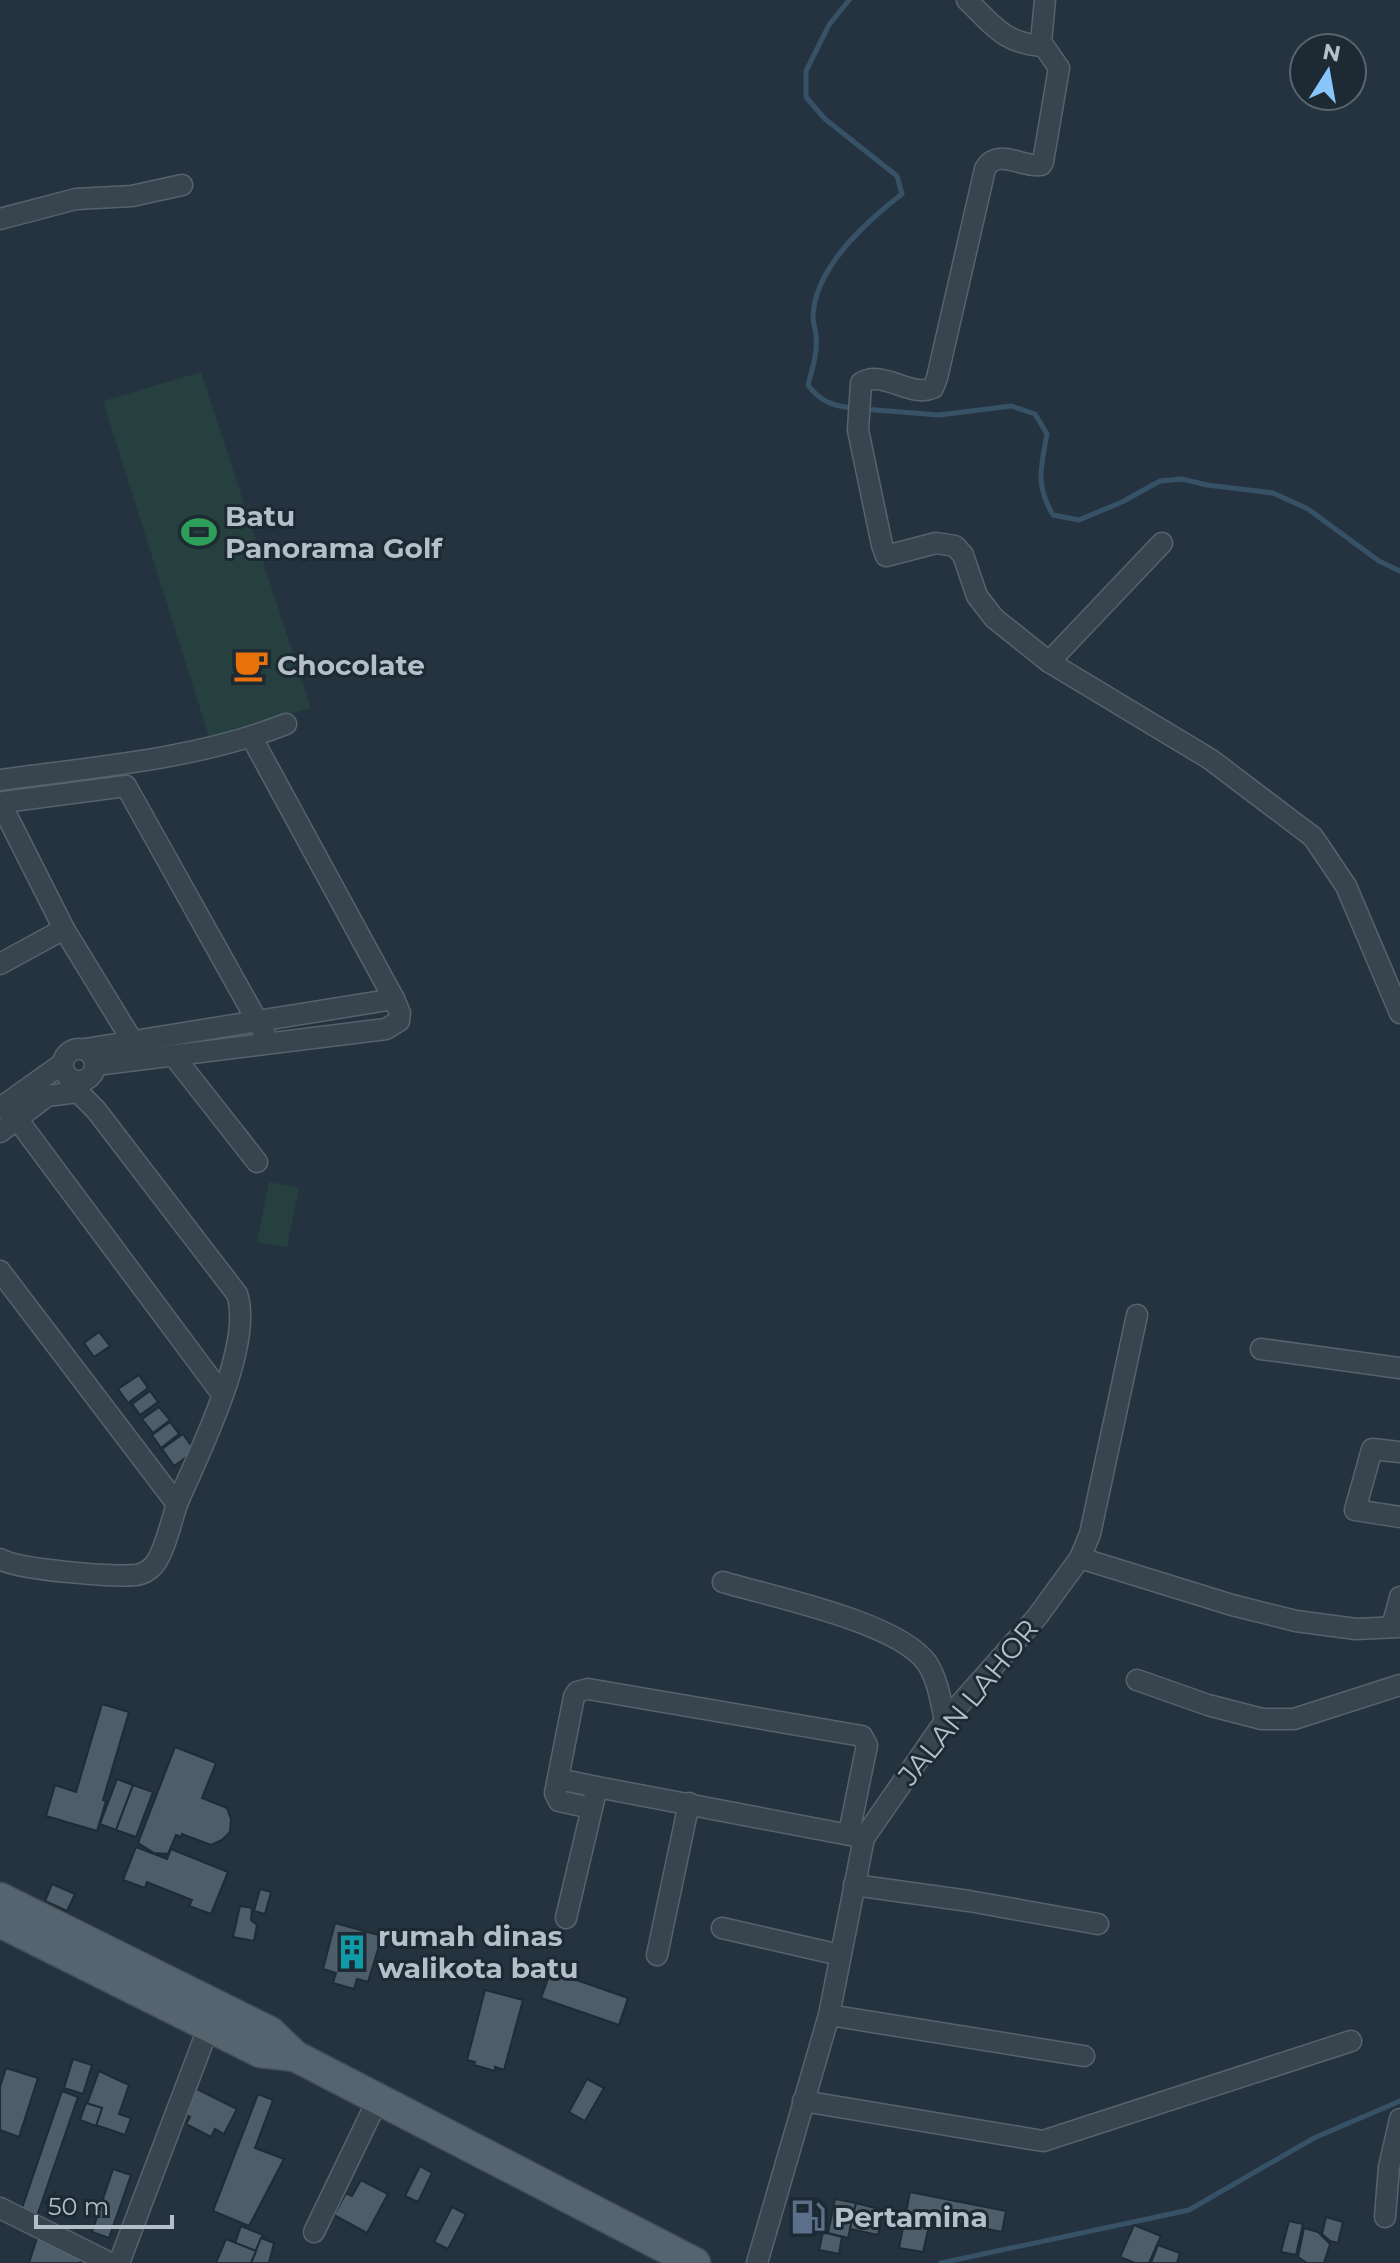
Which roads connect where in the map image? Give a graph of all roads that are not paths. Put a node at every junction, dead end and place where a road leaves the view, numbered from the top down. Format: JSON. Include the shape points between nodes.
{"nodes":[{"id":1,"x":967,"y":0,"type":"edge"},
{"id":2,"x":1045,"y":0,"type":"edge"},
{"id":3,"x":1043,"y":46,"type":"junction"},
{"id":4,"x":182,"y":185,"type":"dead end"},
{"id":5,"x":0,"y":219,"type":"edge"},
{"id":6,"x":1162,"y":543,"type":"dead end"},
{"id":7,"x":1049,"y":662,"type":"junction"},
{"id":8,"x":286,"y":724,"type":"dead end"},
{"id":9,"x":252,"y":738,"type":"junction"},
{"id":10,"x":0,"y":780,"type":"edge"},
{"id":11,"x":64,"y":929,"type":"junction"},
{"id":12,"x":0,"y":964,"type":"edge"},
{"id":13,"x":394,"y":999,"type":"junction"},
{"id":14,"x":1400,"y":1013,"type":"edge"},
{"id":15,"x":258,"y":1020,"type":"junction"},
{"id":16,"x":133,"y":1042,"type":"junction"},
{"id":17,"x":269,"y":1042,"type":"junction"},
{"id":18,"x":173,"y":1055,"type":"junction"},
{"id":19,"x":86,"y":1072,"type":"junction"},
{"id":20,"x":8,"y":1110,"type":"edge"},
{"id":21,"x":0,"y":1132,"type":"edge"},
{"id":22,"x":257,"y":1162,"type":"dead end"},
{"id":23,"x":0,"y":1271,"type":"edge"},
{"id":24,"x":1137,"y":1315,"type":"dead end"},
{"id":25,"x":1261,"y":1349,"type":"dead end"},
{"id":26,"x":1400,"y":1368,"type":"edge"},
{"id":27,"x":222,"y":1394,"type":"junction"},
{"id":28,"x":1400,"y":1452,"type":"edge"},
{"id":29,"x":177,"y":1504,"type":"junction"},
{"id":30,"x":1400,"y":1517,"type":"edge"},
{"id":31,"x":1080,"y":1558,"type":"junction"},
{"id":32,"x":0,"y":1559,"type":"edge"},
{"id":33,"x":723,"y":1582,"type":"dead end"},
{"id":34,"x":1400,"y":1597,"type":"edge"},
{"id":35,"x":1396,"y":1627,"type":"edge"},
{"id":36,"x":1137,"y":1680,"type":"dead end"},
{"id":37,"x":1400,"y":1685,"type":"edge"},
{"id":38,"x":945,"y":1721,"type":"junction"},
{"id":39,"x":558,"y":1779,"type":"junction"},
{"id":40,"x":597,"y":1787,"type":"junction"},
{"id":41,"x":689,"y":1803,"type":"junction"},
{"id":42,"x":591,"y":1808,"type":"junction"},
{"id":43,"x":856,"y":1836,"type":"junction"},
{"id":44,"x":854,"y":1885,"type":"junction"},
{"id":45,"x":0,"y":1898,"type":"edge"},
{"id":46,"x":566,"y":1918,"type":"dead end"},
{"id":47,"x":0,"y":1922,"type":"edge"},
{"id":48,"x":1098,"y":1924,"type":"dead end"},
{"id":49,"x":722,"y":1928,"type":"dead end"},
{"id":50,"x":657,"y":1955,"type":"dead end"},
{"id":51,"x":840,"y":1955,"type":"junction"},
{"id":52,"x":829,"y":2015,"type":"junction"},
{"id":53,"x":209,"y":2026,"type":"junction"},
{"id":54,"x":1351,"y":2041,"type":"dead end"},
{"id":55,"x":295,"y":2056,"type":"junction"},
{"id":56,"x":1084,"y":2056,"type":"dead end"},
{"id":57,"x":378,"y":2099,"type":"junction"},
{"id":58,"x":803,"y":2101,"type":"junction"},
{"id":59,"x":1400,"y":2119,"type":"edge"},
{"id":60,"x":1394,"y":2167,"type":"edge"},
{"id":61,"x":0,"y":2208,"type":"edge"},
{"id":62,"x":1385,"y":2217,"type":"dead end"},
{"id":63,"x":314,"y":2232,"type":"dead end"},
{"id":64,"x":110,"y":2263,"type":"edge"},
{"id":65,"x":119,"y":2263,"type":"edge"},
{"id":66,"x":695,"y":2263,"type":"edge"},
{"id":67,"x":757,"y":2263,"type":"edge"}],
"edges":[{"from":1,"to":3,"type":"street","via":[[1008,39]]},
{"from":2,"to":3,"type":"street"},
{"from":3,"to":7,"type":"street","via":[[1059,68],[1043,162],[1034,166],[999,158],[989,163],[935,384],[927,391],[866,379],[859,395],[858,430],[886,556],[936,543],[955,546],[984,607]]},
{"from":4,"to":5,"type":"street","via":[[132,196],[76,199]]},
{"from":6,"to":7,"type":"street"},
{"from":7,"to":14,"type":"street","via":[[1210,759],[1313,837],[1346,886]]},
{"from":8,"to":9,"type":"street"},
{"from":9,"to":10,"type":"street","via":[[146,760]]},
{"from":9,"to":13,"type":"street"},
{"from":11,"to":12,"type":"street"},
{"from":11,"to":15,"type":"street","via":[[2,804],[124,784]]},
{"from":11,"to":16,"type":"street"},
{"from":13,"to":15,"type":"street"},
{"from":13,"to":17,"type":"street","via":[[401,1016],[386,1029]]},
{"from":15,"to":16,"type":"street"},
{"from":15,"to":17,"type":"street"},
{"from":16,"to":19,"type":"street"},
{"from":17,"to":18,"type":"street"},
{"from":18,"to":19,"type":"street"},
{"from":18,"to":22,"type":"street"},
{"from":19,"to":20,"type":"street","via":[[50,1095]]},
{"from":19,"to":20,"type":"street","via":[[73,1081],[62,1064]]},
{"from":19,"to":27,"type":"street","via":[[96,1110],[237,1294],[240,1339]]},
{"from":20,"to":21,"type":"street"},
{"from":20,"to":27,"type":"street"},
{"from":23,"to":29,"type":"street"},
{"from":24,"to":31,"type":"street","name":"JALAN LAHOR","via":[[1090,1534]]},
{"from":25,"to":26,"type":"street"},
{"from":27,"to":29,"type":"street"},
{"from":28,"to":30,"type":"street","via":[[1372,1449],[1355,1510]]},
{"from":29,"to":32,"type":"street","via":[[156,1564],[145,1573],[36,1567]]},
{"from":31,"to":35,"type":"street","via":[[1296,1621],[1356,1629]]},
{"from":31,"to":38,"type":"street","name":"JALAN LAHOR","via":[[1037,1617]]},
{"from":33,"to":38,"type":"street","via":[[873,1625],[904,1643],[926,1662],[938,1686]]},
{"from":34,"to":35,"type":"street"},
{"from":36,"to":37,"type":"street","via":[[1262,1719],[1294,1719]]},
{"from":38,"to":43,"type":"street","name":"JALAN LAHOR"},
{"from":39,"to":40,"type":"street"},
{"from":39,"to":42,"type":"street","via":[[559,1801]]},
{"from":39,"to":43,"type":"street","via":[[574,1697],[582,1690],[858,1735],[867,1745]]},
{"from":40,"to":41,"type":"street"},
{"from":40,"to":42,"type":"street"},
{"from":41,"to":43,"type":"street"},
{"from":41,"to":50,"type":"street"},
{"from":42,"to":46,"type":"street"},
{"from":43,"to":44,"type":"street","name":"JALAN LAHOR"},
{"from":44,"to":48,"type":"street"},
{"from":44,"to":51,"type":"street","name":"JALAN LAHOR"},
{"from":45,"to":55,"type":"main road","via":[[270,2032]]},
{"from":47,"to":53,"type":"main road"},
{"from":49,"to":51,"type":"street"},
{"from":51,"to":52,"type":"street","name":"JALAN LAHOR"},
{"from":52,"to":56,"type":"street"},
{"from":52,"to":58,"type":"street","name":"JALAN LAHOR"},
{"from":53,"to":55,"type":"main road","via":[[260,2052]]},
{"from":53,"to":65,"type":"street"},
{"from":54,"to":58,"type":"street","via":[[1043,2141]]},
{"from":55,"to":57,"type":"main road"},
{"from":57,"to":63,"type":"street"},
{"from":57,"to":66,"type":"main road"},
{"from":58,"to":67,"type":"street","name":"JALAN LAHOR"},
{"from":59,"to":60,"type":"street"},
{"from":60,"to":62,"type":"street"},
{"from":61,"to":64,"type":"street"}]}
